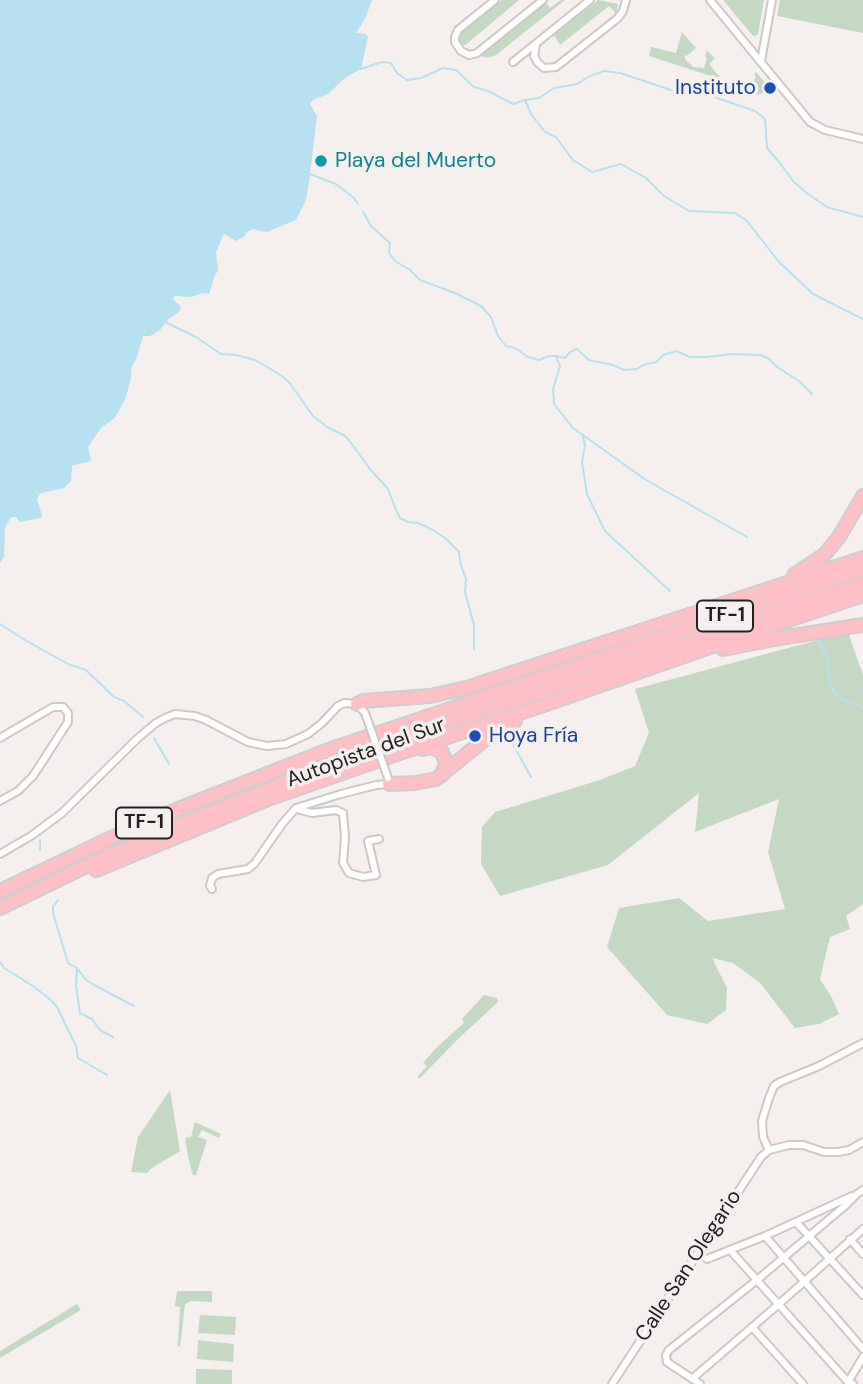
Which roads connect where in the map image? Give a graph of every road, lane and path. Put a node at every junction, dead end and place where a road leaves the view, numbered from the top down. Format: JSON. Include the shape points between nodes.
{"nodes":[{"id":1,"x":495,"y":0,"type":"edge"},
{"id":2,"x":543,"y":0,"type":"edge"},
{"id":3,"x":590,"y":0,"type":"edge"},
{"id":4,"x":626,"y":0,"type":"edge"},
{"id":5,"x":710,"y":0,"type":"edge"},
{"id":6,"x":772,"y":0,"type":"edge"},
{"id":7,"x":536,"y":45,"type":"junction"},
{"id":8,"x":761,"y":61,"type":"junction"},
{"id":9,"x":513,"y":62,"type":"dead end"},
{"id":10,"x":861,"y":138,"type":"edge"},
{"id":11,"x":863,"y":496,"type":"edge"},
{"id":12,"x":863,"y":558,"type":"edge"},
{"id":13,"x":863,"y":570,"type":"edge"},
{"id":14,"x":863,"y":584,"type":"edge"},
{"id":15,"x":863,"y":595,"type":"edge"},
{"id":16,"x":736,"y":599,"type":"junction"},
{"id":17,"x":670,"y":622,"type":"junction"},
{"id":18,"x":863,"y":625,"type":"edge"},
{"id":19,"x":675,"y":659,"type":"junction"},
{"id":20,"x":587,"y":662,"type":"junction"},
{"id":21,"x":547,"y":704,"type":"junction"},
{"id":22,"x":361,"y":709,"type":"junction"},
{"id":23,"x":0,"y":738,"type":"edge"},
{"id":24,"x":394,"y":755,"type":"junction"},
{"id":25,"x":442,"y":776,"type":"junction"},
{"id":26,"x":388,"y":781,"type":"junction"},
{"id":27,"x":0,"y":801,"type":"edge"},
{"id":28,"x":296,"y":808,"type":"junction"},
{"id":29,"x":379,"y":839,"type":"dead end"},
{"id":30,"x":0,"y":854,"type":"edge"},
{"id":31,"x":212,"y":889,"type":"dead end"},
{"id":32,"x":0,"y":891,"type":"edge"},
{"id":33,"x":0,"y":909,"type":"edge"},
{"id":34,"x":863,"y":1043,"type":"edge"},
{"id":35,"x":863,"y":1142,"type":"edge"},
{"id":36,"x":769,"y":1150,"type":"junction"},
{"id":37,"x":860,"y":1192,"type":"edge"},
{"id":38,"x":863,"y":1200,"type":"edge"},
{"id":39,"x":831,"y":1206,"type":"junction"},
{"id":40,"x":835,"y":1214,"type":"junction"},
{"id":41,"x":796,"y":1222,"type":"junction"},
{"id":42,"x":863,"y":1229,"type":"edge"},
{"id":43,"x":765,"y":1236,"type":"junction"},
{"id":44,"x":810,"y":1236,"type":"junction"},
{"id":45,"x":850,"y":1239,"type":"junction"},
{"id":46,"x":730,"y":1250,"type":"junction"},
{"id":47,"x":863,"y":1254,"type":"edge"},
{"id":48,"x":784,"y":1257,"type":"junction"},
{"id":49,"x":707,"y":1259,"type":"dead end"},
{"id":50,"x":830,"y":1259,"type":"junction"},
{"id":51,"x":757,"y":1280,"type":"junction"},
{"id":52,"x":804,"y":1282,"type":"junction"},
{"id":53,"x":863,"y":1294,"type":"edge"},
{"id":54,"x":779,"y":1304,"type":"junction"},
{"id":55,"x":752,"y":1327,"type":"junction"},
{"id":56,"x":863,"y":1349,"type":"edge"},
{"id":57,"x":863,"y":1357,"type":"edge"},
{"id":58,"x":692,"y":1378,"type":"junction"},
{"id":59,"x":849,"y":1383,"type":"edge"},
{"id":60,"x":612,"y":1384,"type":"edge"},
{"id":61,"x":700,"y":1384,"type":"edge"},
{"id":62,"x":803,"y":1384,"type":"edge"}],
"edges":[{"from":1,"to":2,"type":"street","via":[[458,30],[455,42],[460,51],[477,53]]},
{"from":3,"to":7,"type":"street"},
{"from":4,"to":7,"type":"street","via":[[618,18],[556,67],[544,68],[538,63]]},
{"from":5,"to":8,"type":"street"},
{"from":6,"to":8,"type":"street"},
{"from":7,"to":9,"type":"street"},
{"from":8,"to":10,"type":"street","via":[[810,122]]},
{"from":11,"to":16,"type":"highway","via":[[824,555],[798,573]]},
{"from":12,"to":16,"type":"highway"},
{"from":13,"to":20,"type":"highway","name":"Autopista del Sur","number":"TF-1"},
{"from":14,"to":33,"type":"highway","name":"Autopista del Sur","number":"TF-1","via":[[309,773],[171,828]]},
{"from":15,"to":19,"type":"highway"},
{"from":16,"to":17,"type":"highway"},
{"from":17,"to":20,"type":"highway"},
{"from":17,"to":22,"type":"highway","via":[[466,688],[363,701]]},
{"from":18,"to":19,"type":"highway"},
{"from":19,"to":21,"type":"highway"},
{"from":20,"to":32,"type":"highway","name":"Autopista del Sur","number":"TF-1","via":[[247,781]]},
{"from":21,"to":24,"type":"highway"},
{"from":21,"to":25,"type":"highway","via":[[495,731]]},
{"from":22,"to":26,"type":"street","bridge":true},
{"from":22,"to":30,"type":"street","via":[[338,706],[308,734],[267,746],[248,742],[195,716],[165,718],[138,738],[62,813]]},
{"from":23,"to":27,"type":"street","via":[[53,707],[63,707],[68,713],[68,722],[33,776]]},
{"from":24,"to":25,"type":"highway","via":[[438,749],[445,758]]},
{"from":24,"to":33,"type":"highway","via":[[268,800]]},
{"from":25,"to":26,"type":"highway","via":[[415,783]]},
{"from":26,"to":28,"type":"street"},
{"from":28,"to":29,"type":"street","via":[[344,813],[343,863],[349,873],[376,875],[368,841]]},
{"from":28,"to":31,"type":"street","via":[[255,863],[248,869],[218,874],[212,878]]},
{"from":34,"to":36,"type":"street","via":[[774,1086],[762,1121]]},
{"from":35,"to":36,"type":"street","via":[[838,1152],[803,1145]]},
{"from":36,"to":60,"type":"street","name":"Calle San Olegario"},
{"from":37,"to":38,"type":"street"},
{"from":37,"to":39,"type":"street","name":"Calle San Olegario"},
{"from":37,"to":40,"type":"street"},
{"from":39,"to":40,"type":"street"},
{"from":39,"to":41,"type":"street","name":"Calle San Olegario"},
{"from":40,"to":44,"type":"street"},
{"from":41,"to":43,"type":"street","name":"Calle San Olegario"},
{"from":41,"to":44,"type":"street"},
{"from":42,"to":45,"type":"street"},
{"from":43,"to":46,"type":"street","name":"Calle San Olegario"},
{"from":43,"to":48,"type":"street"},
{"from":44,"to":48,"type":"street"},
{"from":44,"to":50,"type":"street"},
{"from":45,"to":47,"type":"street"},
{"from":45,"to":50,"type":"street"},
{"from":46,"to":49,"type":"street","name":"Calle San Olegario"},
{"from":46,"to":51,"type":"street"},
{"from":48,"to":51,"type":"street"},
{"from":48,"to":52,"type":"street"},
{"from":50,"to":52,"type":"street"},
{"from":50,"to":53,"type":"street"},
{"from":51,"to":54,"type":"street"},
{"from":51,"to":58,"type":"street","via":[[669,1350],[667,1362]]},
{"from":52,"to":54,"type":"street"},
{"from":52,"to":56,"type":"street"},
{"from":54,"to":55,"type":"street"},
{"from":54,"to":59,"type":"street"},
{"from":55,"to":58,"type":"street"},
{"from":55,"to":62,"type":"street"},
{"from":57,"to":59,"type":"street"},
{"from":58,"to":61,"type":"street"}]}
